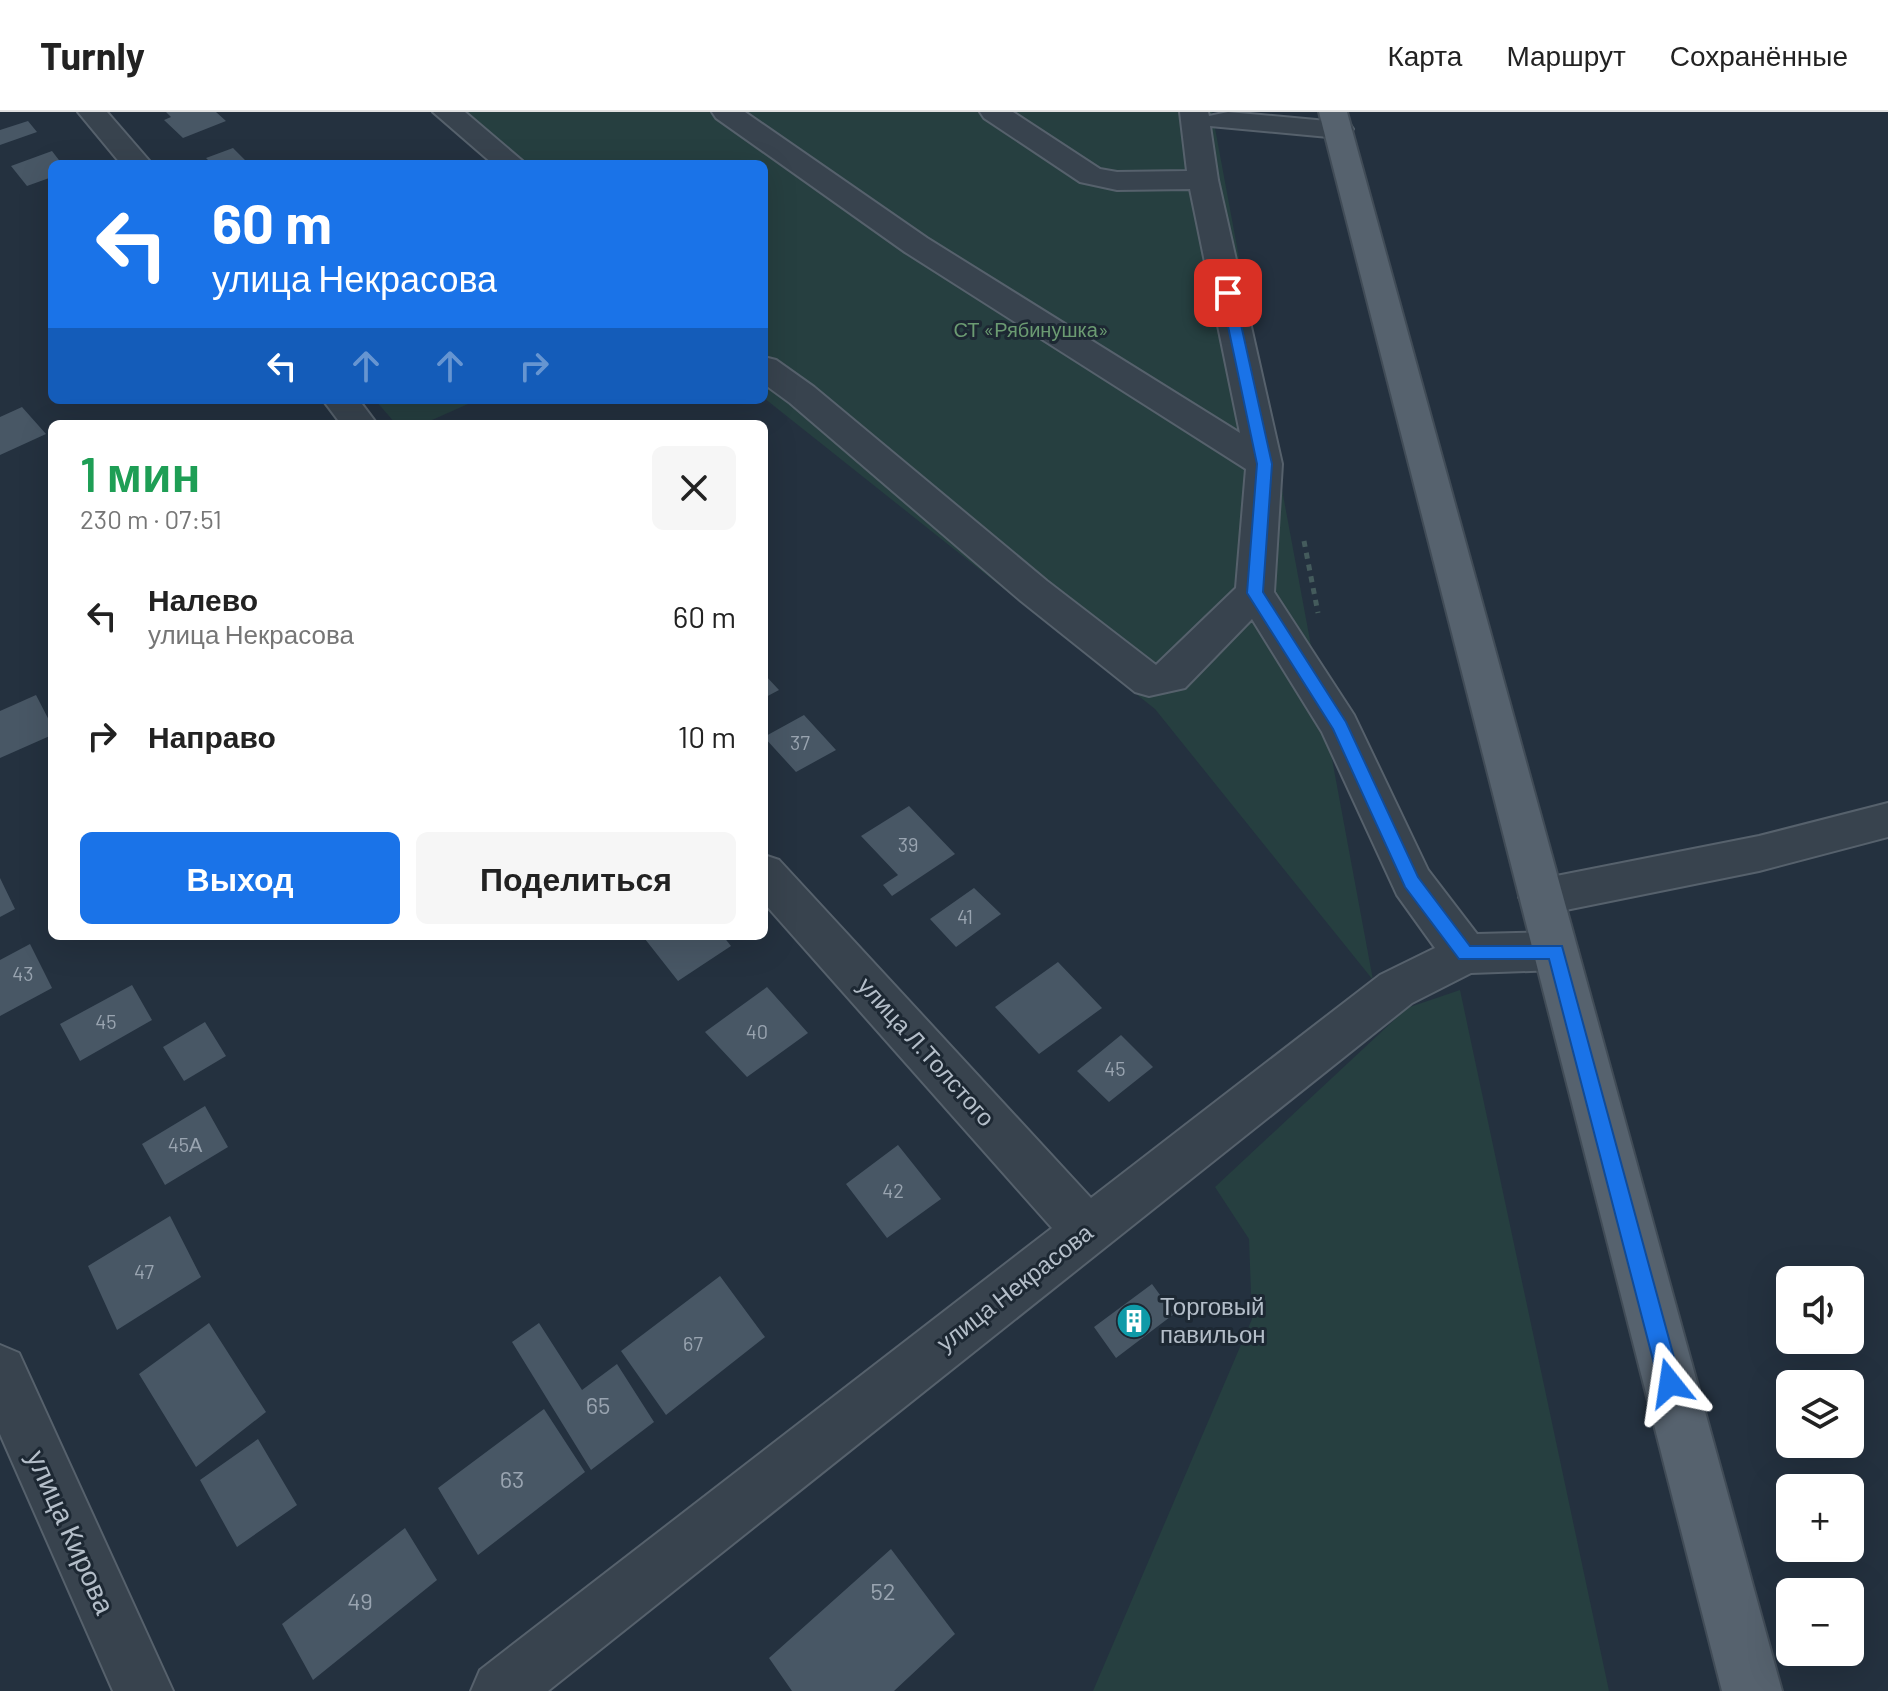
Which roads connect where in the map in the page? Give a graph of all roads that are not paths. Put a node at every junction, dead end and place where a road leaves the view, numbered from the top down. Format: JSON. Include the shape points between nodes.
{"nodes":[{"id":1,"x":92,"y":112,"type":"edge"},
{"id":2,"x":447,"y":112,"type":"edge"},
{"id":3,"x":726,"y":112,"type":"edge"},
{"id":4,"x":994,"y":112,"type":"edge"},
{"id":5,"x":1207,"y":116,"type":"edge"},
{"id":6,"x":1336,"y":120,"type":"edge"},
{"id":7,"x":134,"y":160,"type":"edge"},
{"id":8,"x":506,"y":160,"type":"edge"},
{"id":9,"x":1203,"y":180,"type":"junction"},
{"id":10,"x":768,"y":371,"type":"edge"},
{"id":11,"x":343,"y":404,"type":"edge"},
{"id":12,"x":357,"y":420,"type":"edge"},
{"id":13,"x":1264,"y":464,"type":"junction"},
{"id":14,"x":1255,"y":593,"type":"junction"},
{"id":15,"x":1888,"y":820,"type":"edge"},
{"id":16,"x":768,"y":877,"type":"edge"},
{"id":17,"x":1541,"y":897,"type":"junction"},
{"id":18,"x":1556,"y":951,"type":"junction"},
{"id":19,"x":1466,"y":954,"type":"junction"},
{"id":20,"x":1088,"y":1231,"type":"junction"},
{"id":21,"x":0,"y":1372,"type":"edge"},
{"id":22,"x":143,"y":1691,"type":"edge"},
{"id":23,"x":501,"y":1691,"type":"edge"},
{"id":24,"x":1752,"y":1691,"type":"edge"}],
"edges":[{"from":1,"to":7,"type":"street"},
{"from":2,"to":8,"type":"street"},
{"from":3,"to":13,"type":"street","via":[[916,245]]},
{"from":4,"to":9,"type":"street","via":[[1091,176],[1117,181]]},
{"from":5,"to":6,"type":"street"},
{"from":5,"to":9,"type":"street"},
{"from":6,"to":17,"type":"main road"},
{"from":9,"to":13,"type":"street"},
{"from":10,"to":14,"type":"street","via":[[1149,681],[1171,677]]},
{"from":11,"to":12,"type":"street"},
{"from":13,"to":14,"type":"street"},
{"from":14,"to":19,"type":"street","via":[[1340,726],[1412,882]]},
{"from":15,"to":17,"type":"street","via":[[1786,849]]},
{"from":16,"to":20,"type":"street","name":"улица Л.Толстого"},
{"from":17,"to":18,"type":"main road"},
{"from":18,"to":19,"type":"street","name":"улица Некрасова"},
{"from":18,"to":24,"type":"main road"},
{"from":19,"to":20,"type":"street","name":"улица Некрасова","via":[[1396,989]]},
{"from":20,"to":23,"type":"street","name":"улица Некрасова"},
{"from":21,"to":22,"type":"street","name":"улица Кирова"}]}
